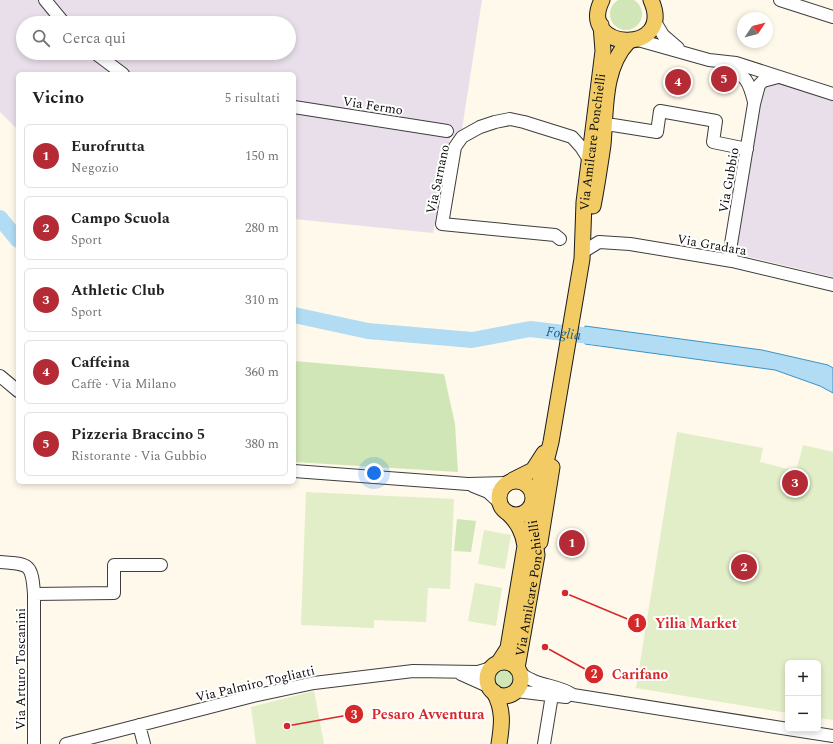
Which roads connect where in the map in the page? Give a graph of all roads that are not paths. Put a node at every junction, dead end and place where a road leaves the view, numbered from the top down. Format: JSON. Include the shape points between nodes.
{"nodes":[{"id":1,"x":45,"y":0,"type":"edge"},
{"id":2,"x":780,"y":0,"type":"edge"},
{"id":3,"x":599,"y":3,"type":"edge"},
{"id":4,"x":653,"y":6,"type":"edge"},
{"id":5,"x":58,"y":16,"type":"edge"},
{"id":6,"x":833,"y":16,"type":"edge"},
{"id":7,"x":601,"y":25,"type":"junction"},
{"id":8,"x":633,"y":41,"type":"junction"},
{"id":9,"x":680,"y":50,"type":"junction"},
{"id":10,"x":105,"y":60,"type":"edge"},
{"id":11,"x":709,"y":60,"type":"junction"},
{"id":12,"x":120,"y":72,"type":"edge"},
{"id":13,"x":779,"y":77,"type":"junction"},
{"id":14,"x":833,"y":93,"type":"edge"},
{"id":15,"x":754,"y":104,"type":"junction"},
{"id":16,"x":296,"y":107,"type":"edge"},
{"id":17,"x":599,"y":127,"type":"junction"},
{"id":18,"x":447,"y":131,"type":"dead end"},
{"id":19,"x":572,"y":137,"type":"junction"},
{"id":20,"x":747,"y":149,"type":"junction"},
{"id":21,"x":590,"y":161,"type":"junction"},
{"id":22,"x":560,"y":239,"type":"dead end"},
{"id":23,"x":584,"y":255,"type":"junction"},
{"id":24,"x":732,"y":261,"type":"junction"},
{"id":25,"x":833,"y":285,"type":"edge"},
{"id":26,"x":0,"y":376,"type":"edge"},
{"id":27,"x":16,"y":389,"type":"edge"},
{"id":28,"x":551,"y":442,"type":"junction"},
{"id":29,"x":296,"y":471,"type":"edge"},
{"id":30,"x":510,"y":482,"type":"junction"},
{"id":31,"x":468,"y":484,"type":"junction"},
{"id":32,"x":531,"y":500,"type":"junction"},
{"id":33,"x":504,"y":508,"type":"junction"},
{"id":34,"x":537,"y":555,"type":"junction"},
{"id":35,"x":0,"y":562,"type":"edge"},
{"id":36,"x":160,"y":565,"type":"dead end"},
{"id":37,"x":34,"y":594,"type":"junction"},
{"id":38,"x":495,"y":665,"type":"junction"},
{"id":39,"x":519,"y":671,"type":"junction"},
{"id":40,"x":454,"y":672,"type":"junction"},
{"id":41,"x":492,"y":690,"type":"junction"},
{"id":42,"x":514,"y":692,"type":"junction"},
{"id":43,"x":553,"y":692,"type":"junction"},
{"id":44,"x":139,"y":725,"type":"junction"},
{"id":45,"x":785,"y":729,"type":"edge"},
{"id":46,"x":807,"y":732,"type":"edge"},
{"id":47,"x":833,"y":736,"type":"edge"},
{"id":48,"x":34,"y":744,"type":"edge"},
{"id":49,"x":66,"y":744,"type":"edge"},
{"id":50,"x":144,"y":744,"type":"edge"},
{"id":51,"x":500,"y":744,"type":"edge"},
{"id":52,"x":544,"y":744,"type":"edge"}],
"edges":[{"from":1,"to":5,"type":"street"},
{"from":2,"to":6,"type":"street"},
{"from":3,"to":7,"type":"main road","name":"Via Amilcare Ponchielli"},
{"from":4,"to":8,"type":"main road","name":"Via Amilcare Ponchielli","via":[[646,34]]},
{"from":4,"to":9,"type":"street","via":[[663,35]]},
{"from":7,"to":8,"type":"main road","via":[[612,37]]},
{"from":7,"to":17,"type":"main road","name":"Via Amilcare Ponchielli","via":[[603,51]]},
{"from":8,"to":9,"type":"street"},
{"from":8,"to":17,"type":"main road","name":"Via Amilcare Ponchielli","via":[[617,56]]},
{"from":9,"to":11,"type":"street"},
{"from":10,"to":12,"type":"street"},
{"from":11,"to":13,"type":"street","via":[[736,63]]},
{"from":11,"to":15,"type":"street","name":"Via Gubbio","via":[[741,74],[750,85]]},
{"from":13,"to":14,"type":"street"},
{"from":13,"to":15,"type":"street","name":"Via Gubbio","via":[[770,78],[759,85]]},
{"from":15,"to":20,"type":"street","name":"Via Gubbio"},
{"from":16,"to":18,"type":"street","name":"Via Fermo"},
{"from":17,"to":19,"type":"street","via":[[583,136]]},
{"from":17,"to":20,"type":"street","via":[[613,125],[657,132],[660,111],[716,121],[713,142]]},
{"from":17,"to":21,"type":"main road","name":"Via Amilcare Ponchielli"},
{"from":17,"to":23,"type":"main road","name":"Via Amilcare Ponchielli"},
{"from":19,"to":21,"type":"street"},
{"from":19,"to":22,"type":"street","name":"Via Sarnano","via":[[510,120],[495,122],[462,137],[455,147],[442,224],[555,235]]},
{"from":20,"to":24,"type":"street","name":"Via Gubbio","via":[[730,250]]},
{"from":21,"to":23,"type":"main road","name":"Via Amilcare Ponchielli","via":[[582,217]]},
{"from":23,"to":24,"type":"street","name":"Via Gradara","via":[[595,243],[608,241]]},
{"from":23,"to":28,"type":"main road","name":"Via Amilcare Ponchielli"},
{"from":24,"to":25,"type":"street","name":"Via Gradara"},
{"from":26,"to":27,"type":"street"},
{"from":28,"to":30,"type":"main road","name":"Via Amilcare Ponchielli","via":[[533,470]]},
{"from":28,"to":32,"type":"main road","name":"Via Amilcare Ponchielli","via":[[542,478]]},
{"from":28,"to":34,"type":"main road","via":[[552,469]]},
{"from":29,"to":31,"type":"street"},
{"from":30,"to":31,"type":"street"},
{"from":30,"to":32,"type":"main road","via":[[527,484]]},
{"from":30,"to":33,"type":"main road","via":[[500,491]]},
{"from":31,"to":33,"type":"street","via":[[488,492]]},
{"from":32,"to":33,"type":"main road","name":"Via Amilcare Ponchielli","via":[[520,514]]},
{"from":32,"to":34,"type":"main road","name":"Via Amilcare Ponchielli"},
{"from":33,"to":38,"type":"main road","name":"Via Amilcare Ponchielli","via":[[518,523],[525,546],[508,648]]},
{"from":34,"to":39,"type":"main road","name":"Via Amilcare Ponchielli"},
{"from":35,"to":37,"type":"street","name":"Via Arturo Toscanini","via":[[23,563],[28,567],[33,577]]},
{"from":36,"to":37,"type":"street","name":"Via Arturo Toscanini","via":[[114,565],[114,593]]},
{"from":37,"to":48,"type":"street","name":"Via Arturo Toscanini"},
{"from":38,"to":39,"type":"main road","name":"Via Amilcare Ponchielli","via":[[509,662]]},
{"from":38,"to":40,"type":"street","name":"Via Palmiro Togliatti","via":[[478,672]]},
{"from":38,"to":41,"type":"main road","name":"Via Amilcare Ponchielli","via":[[487,677]]},
{"from":39,"to":42,"type":"main road","name":"Via Amilcare Ponchielli","via":[[520,683]]},
{"from":39,"to":43,"type":"street","via":[[532,682]]},
{"from":40,"to":41,"type":"street","name":"Via Palmiro Togliatti","via":[[478,681]]},
{"from":40,"to":44,"type":"street","name":"Via Palmiro Togliatti","via":[[413,671],[333,680],[253,696]]},
{"from":41,"to":42,"type":"main road","via":[[503,696]]},
{"from":41,"to":51,"type":"main road","name":"Via Amilcare Ponchielli","via":[[499,701],[502,721]]},
{"from":42,"to":43,"type":"street"},
{"from":42,"to":51,"type":"main road","name":"Via Amilcare Ponchielli","via":[[511,711]]},
{"from":43,"to":45,"type":"street","via":[[567,691],[573,695]]},
{"from":43,"to":52,"type":"street"},
{"from":44,"to":49,"type":"street","name":"Via Palmiro Togliatti"},
{"from":44,"to":50,"type":"street"},
{"from":46,"to":47,"type":"street"}]}
